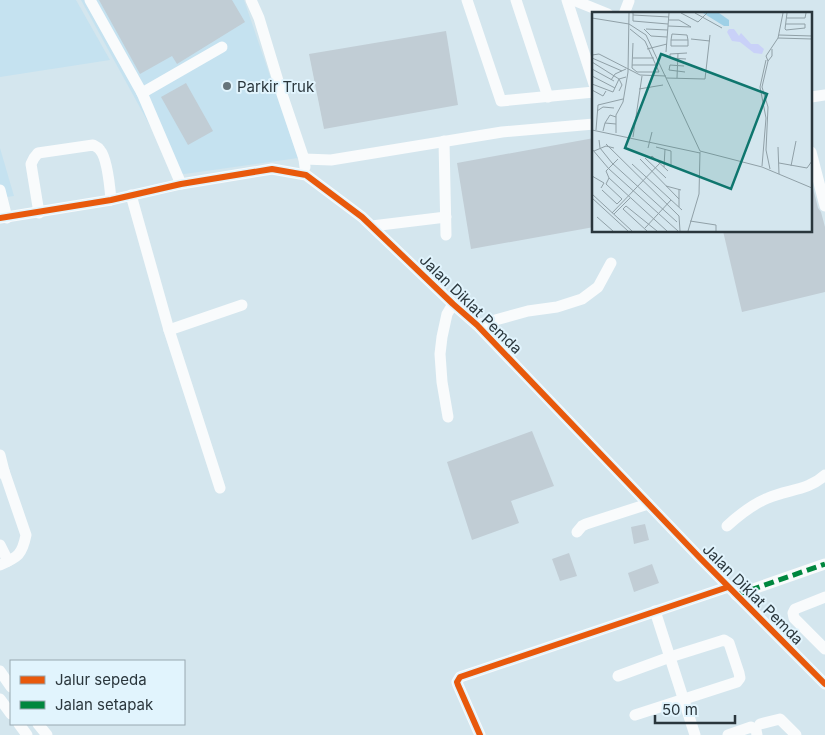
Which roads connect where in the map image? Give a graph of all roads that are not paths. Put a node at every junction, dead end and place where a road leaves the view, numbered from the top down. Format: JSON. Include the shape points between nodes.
{"nodes":[{"id":1,"x":90,"y":0,"type":"edge"},
{"id":2,"x":251,"y":0,"type":"edge"},
{"id":3,"x":467,"y":0,"type":"edge"},
{"id":4,"x":516,"y":0,"type":"edge"},
{"id":5,"x":568,"y":0,"type":"edge"},
{"id":6,"x":573,"y":0,"type":"edge"},
{"id":7,"x":603,"y":12,"type":"edge"},
{"id":8,"x":222,"y":47,"type":"dead end"},
{"id":9,"x":592,"y":78,"type":"edge"},
{"id":10,"x":592,"y":92,"type":"edge"},
{"id":11,"x":142,"y":93,"type":"junction"},
{"id":12,"x":825,"y":95,"type":"edge"},
{"id":13,"x":548,"y":97,"type":"junction"},
{"id":14,"x":812,"y":97,"type":"edge"},
{"id":15,"x":592,"y":124,"type":"edge"},
{"id":16,"x":444,"y":141,"type":"junction"},
{"id":17,"x":812,"y":156,"type":"edge"},
{"id":18,"x":304,"y":159,"type":"junction"},
{"id":19,"x":306,"y":176,"type":"junction"},
{"id":20,"x":181,"y":184,"type":"junction"},
{"id":21,"x":0,"y":190,"type":"edge"},
{"id":22,"x":131,"y":195,"type":"junction"},
{"id":23,"x":111,"y":200,"type":"junction"},
{"id":24,"x":825,"y":206,"type":"edge"},
{"id":25,"x":39,"y":213,"type":"junction"},
{"id":26,"x":446,"y":217,"type":"junction"},
{"id":27,"x":4,"y":218,"type":"edge"},
{"id":28,"x":372,"y":226,"type":"junction"},
{"id":29,"x":446,"y":235,"type":"dead end"},
{"id":30,"x":611,"y":263,"type":"dead end"},
{"id":31,"x":453,"y":304,"type":"junction"},
{"id":32,"x":242,"y":305,"type":"dead end"},
{"id":33,"x":477,"y":325,"type":"junction"},
{"id":34,"x":169,"y":330,"type":"junction"},
{"id":35,"x":448,"y":417,"type":"dead end"},
{"id":36,"x":0,"y":455,"type":"edge"},
{"id":37,"x":2,"y":472,"type":"edge"},
{"id":38,"x":825,"y":475,"type":"edge"},
{"id":39,"x":220,"y":488,"type":"dead end"},
{"id":40,"x":648,"y":504,"type":"junction"},
{"id":41,"x":727,"y":526,"type":"dead end"},
{"id":42,"x":577,"y":532,"type":"dead end"},
{"id":43,"x":0,"y":545,"type":"edge"},
{"id":44,"x":4,"y":564,"type":"edge"},
{"id":45,"x":825,"y":564,"type":"edge"},
{"id":46,"x":732,"y":591,"type":"junction"},
{"id":47,"x":825,"y":597,"type":"edge"},
{"id":48,"x":656,"y":614,"type":"junction"},
{"id":49,"x":825,"y":648,"type":"edge"},
{"id":50,"x":670,"y":657,"type":"junction"},
{"id":51,"x":0,"y":671,"type":"edge"},
{"id":52,"x":618,"y":676,"type":"dead end"},
{"id":53,"x":825,"y":684,"type":"edge"},
{"id":54,"x":10,"y":686,"type":"edge"},
{"id":55,"x":0,"y":698,"type":"edge"},
{"id":56,"x":683,"y":699,"type":"junction"},
{"id":57,"x":10,"y":713,"type":"edge"},
{"id":58,"x":635,"y":715,"type":"dead end"},
{"id":59,"x":39,"y":725,"type":"edge"},
{"id":60,"x":759,"y":730,"type":"edge"},
{"id":61,"x":47,"y":735,"type":"edge"},
{"id":62,"x":480,"y":735,"type":"edge"},
{"id":63,"x":695,"y":735,"type":"edge"},
{"id":64,"x":728,"y":735,"type":"edge"},
{"id":65,"x":796,"y":735,"type":"edge"}],
"edges":[{"from":1,"to":11,"type":"street"},
{"from":2,"to":18,"type":"street"},
{"from":3,"to":13,"type":"street","via":[[501,102]]},
{"from":4,"to":13,"type":"street"},
{"from":5,"to":9,"type":"street"},
{"from":6,"to":7,"type":"street"},
{"from":8,"to":11,"type":"street"},
{"from":10,"to":13,"type":"street"},
{"from":11,"to":20,"type":"street"},
{"from":12,"to":14,"type":"street"},
{"from":15,"to":16,"type":"street"},
{"from":16,"to":18,"type":"street","via":[[332,160]]},
{"from":16,"to":26,"type":"street"},
{"from":17,"to":24,"type":"street"},
{"from":18,"to":19,"type":"street"},
{"from":19,"to":20,"type":"street","name":"Jalan Diklat Pemda","via":[[272,169]]},
{"from":19,"to":28,"type":"street","name":"Jalan Diklat Pemda"},
{"from":20,"to":22,"type":"street","name":"Jalan Diklat Pemda"},
{"from":21,"to":27,"type":"street"},
{"from":22,"to":23,"type":"street","name":"Jalan Diklat Pemda"},
{"from":22,"to":34,"type":"street"},
{"from":23,"to":25,"type":"street","name":"Jalan Diklat Pemda"},
{"from":23,"to":25,"type":"street","via":[[99,148],[93,145],[38,153],[31,164]]},
{"from":25,"to":27,"type":"street","name":"Jalan Diklat Pemda"},
{"from":26,"to":28,"type":"street"},
{"from":26,"to":29,"type":"street"},
{"from":28,"to":31,"type":"street","name":"Jalan Diklat Pemda"},
{"from":30,"to":33,"type":"street","via":[[598,287],[582,299]]},
{"from":31,"to":33,"type":"street","name":"Jalan Diklat Pemda"},
{"from":31,"to":35,"type":"street","via":[[447,314],[440,354]]},
{"from":32,"to":34,"type":"street"},
{"from":33,"to":40,"type":"street","name":"Jalan Diklat Pemda"},
{"from":34,"to":39,"type":"street"},
{"from":36,"to":37,"type":"street"},
{"from":37,"to":44,"type":"street","via":[[26,535],[18,556]]},
{"from":38,"to":41,"type":"street","via":[[812,485],[757,503]]},
{"from":40,"to":42,"type":"street","via":[[586,524]]},
{"from":40,"to":46,"type":"street","name":"Jalan Diklat Pemda"},
{"from":43,"to":44,"type":"street"},
{"from":45,"to":46,"type":"street"},
{"from":46,"to":48,"type":"street"},
{"from":46,"to":53,"type":"street","name":"Jalan Diklat Pemda"},
{"from":47,"to":49,"type":"street","via":[[792,613]]},
{"from":48,"to":50,"type":"street"},
{"from":48,"to":62,"type":"street","via":[[460,677],[458,685]]},
{"from":50,"to":52,"type":"street"},
{"from":50,"to":56,"type":"street"},
{"from":50,"to":56,"type":"street","via":[[724,640],[729,643],[739,673],[737,682]]},
{"from":51,"to":54,"type":"street"},
{"from":55,"to":57,"type":"street"},
{"from":56,"to":58,"type":"street"},
{"from":56,"to":63,"type":"street"},
{"from":59,"to":61,"type":"street"},
{"from":60,"to":64,"type":"street","via":[[751,727]]},
{"from":60,"to":65,"type":"street","via":[[780,719]]}]}
